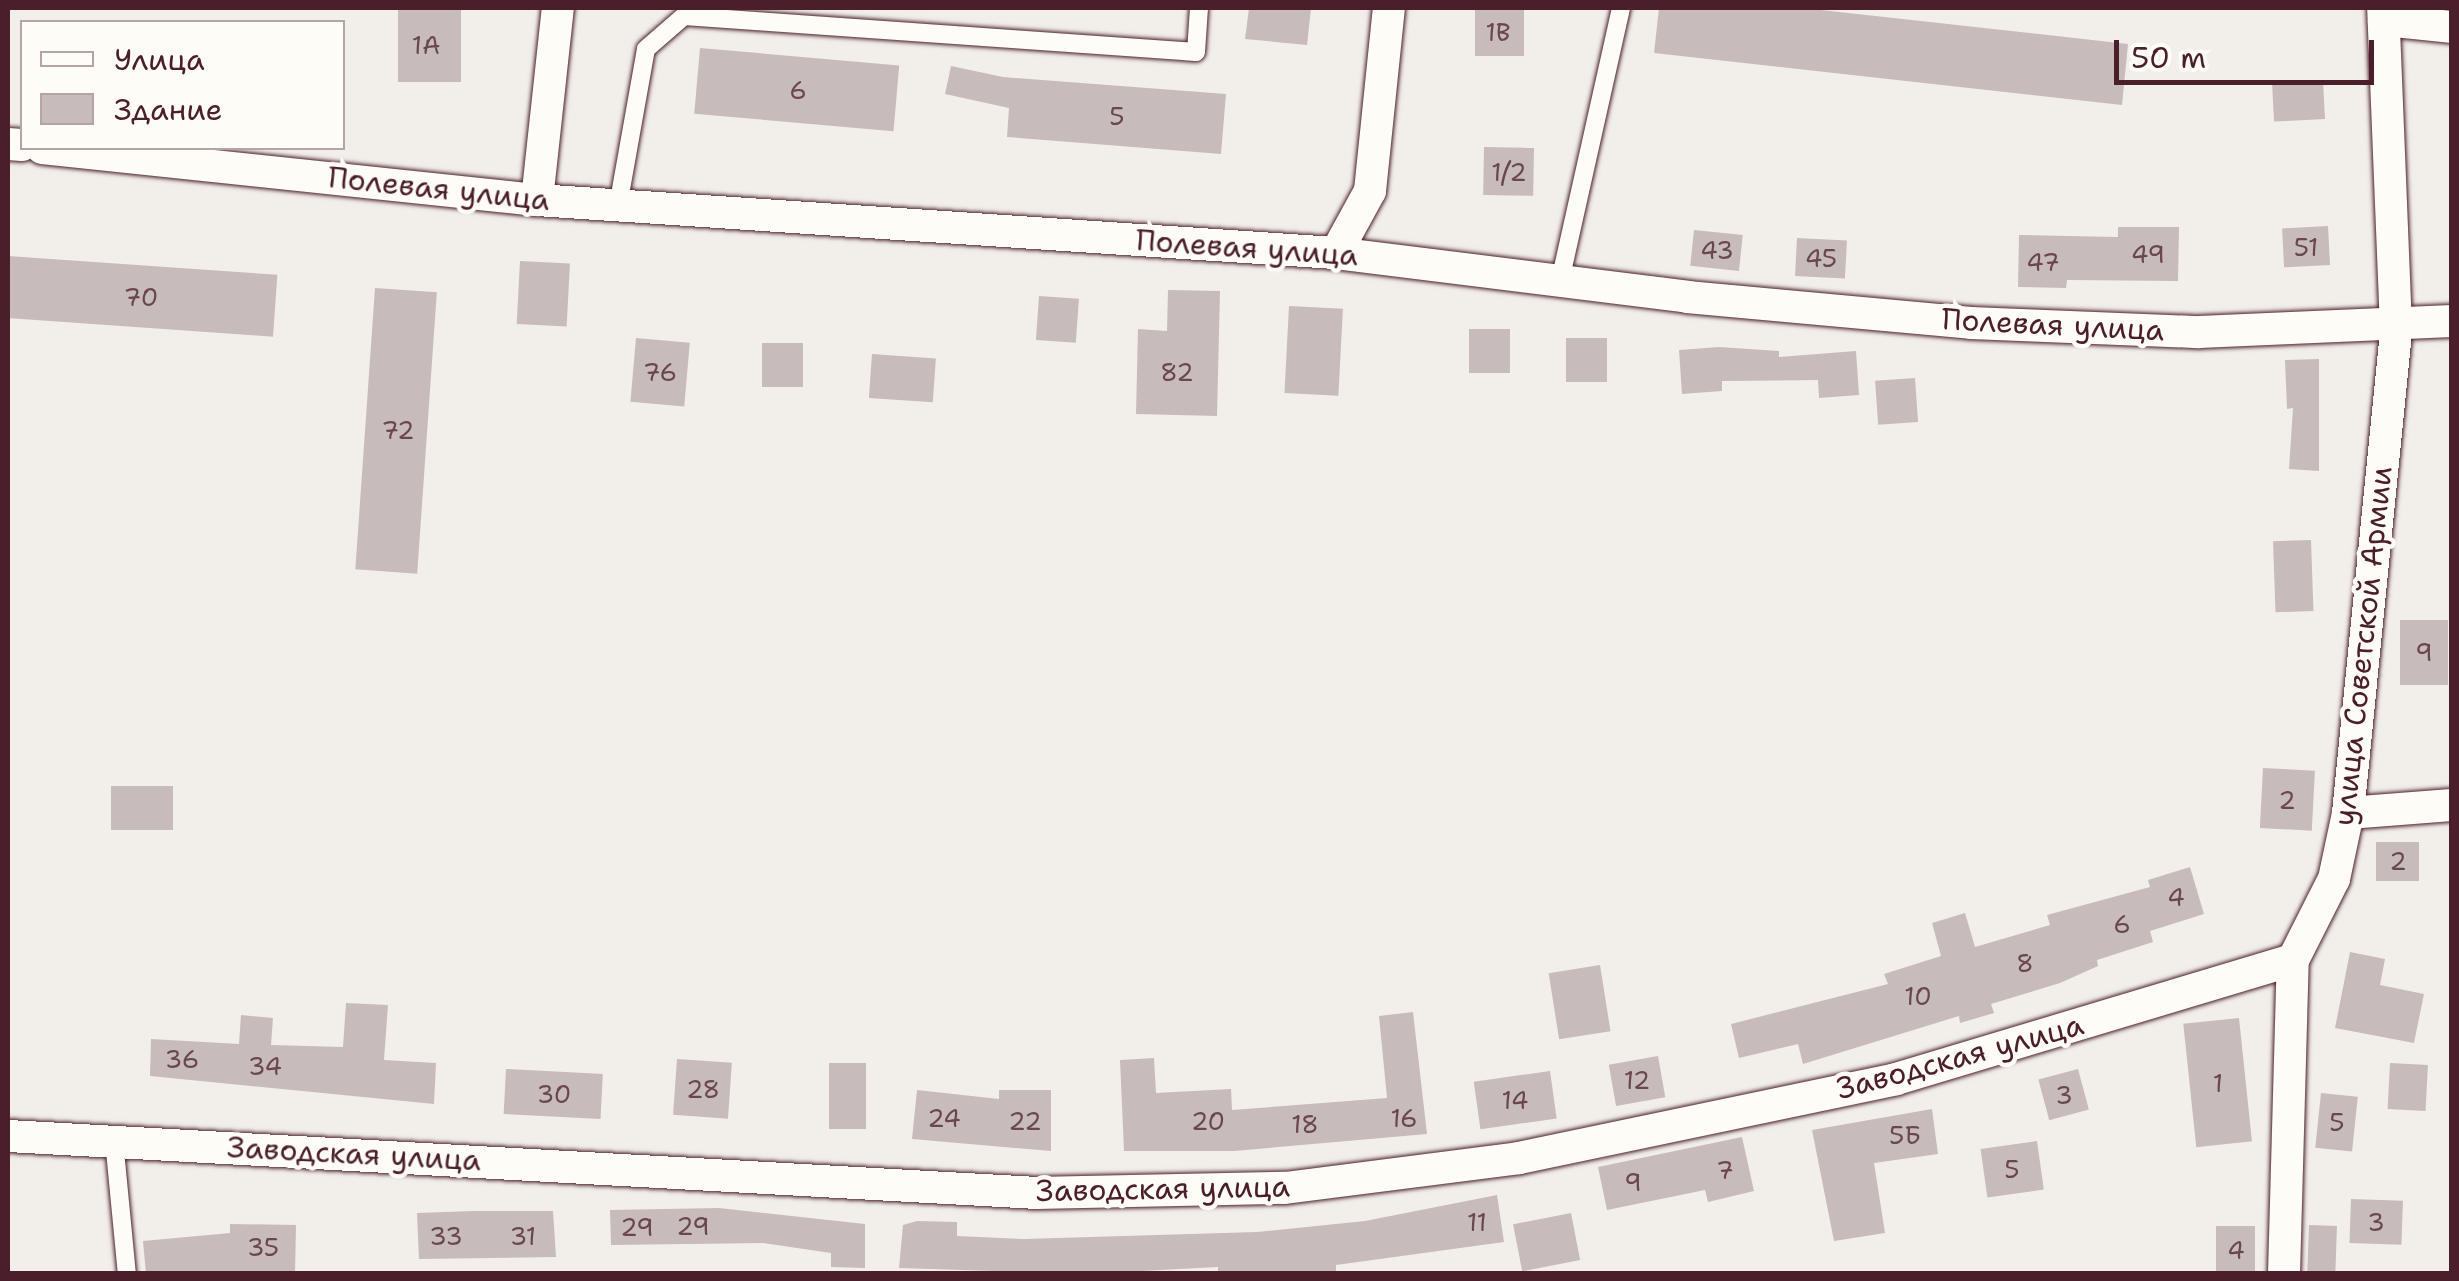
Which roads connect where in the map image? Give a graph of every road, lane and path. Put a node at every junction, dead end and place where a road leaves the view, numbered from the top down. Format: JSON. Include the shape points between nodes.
{"nodes":[{"id":1,"x":558,"y":8,"type":"edge"},
{"id":2,"x":1199,"y":8,"type":"edge"},
{"id":3,"x":1389,"y":8,"type":"edge"},
{"id":4,"x":1622,"y":8,"type":"edge"},
{"id":5,"x":2383,"y":14,"type":"edge"},
{"id":6,"x":770,"y":15,"type":"edge"},
{"id":7,"x":2452,"y":27,"type":"edge"},
{"id":8,"x":61,"y":150,"type":"edge"},
{"id":9,"x":537,"y":200,"type":"junction"},
{"id":10,"x":618,"y":206,"type":"junction"},
{"id":11,"x":1336,"y":253,"type":"junction"},
{"id":12,"x":1560,"y":282,"type":"junction"},
{"id":13,"x":2452,"y":321,"type":"edge"},
{"id":14,"x":2396,"y":328,"type":"junction"},
{"id":15,"x":2452,"y":805,"type":"edge"},
{"id":16,"x":2348,"y":814,"type":"junction"},
{"id":17,"x":2293,"y":960,"type":"junction"},
{"id":18,"x":8,"y":1136,"type":"edge"},
{"id":19,"x":114,"y":1140,"type":"junction"},
{"id":20,"x":127,"y":1274,"type":"edge"},
{"id":21,"x":2284,"y":1274,"type":"edge"}],
"edges":[{"from":1,"to":9,"type":"street"},
{"from":2,"to":6,"type":"lane","via":[[1196,52]]},
{"from":3,"to":11,"type":"street","via":[[1370,191]]},
{"from":4,"to":12,"type":"lane"},
{"from":5,"to":7,"type":"street"},
{"from":5,"to":14,"type":"street","name":"улица Советской Армии"},
{"from":6,"to":10,"type":"lane","via":[[684,16],[646,49]]},
{"from":8,"to":9,"type":"street","name":"Полевая улица"},
{"from":9,"to":10,"type":"street","name":"Полевая улица"},
{"from":10,"to":11,"type":"street","name":"Полевая улица"},
{"from":11,"to":12,"type":"street","name":"Полевая улица"},
{"from":12,"to":14,"type":"street","name":"Полевая улица","via":[[1970,323],[2199,332]]},
{"from":13,"to":14,"type":"street","name":"Полевая улица"},
{"from":14,"to":16,"type":"street","name":"улица Советской Армии"},
{"from":15,"to":16,"type":"street"},
{"from":16,"to":17,"type":"street","name":"улица Советской Армии","via":[[2334,879]]},
{"from":17,"to":19,"type":"street","name":"Заводская улица","via":[[1896,1079],[1518,1158],[1285,1188],[1036,1193]]},
{"from":17,"to":21,"type":"street","name":"улица Советской Армии"},
{"from":18,"to":19,"type":"street","name":"Заводская улица"},
{"from":19,"to":20,"type":"lane"}]}
